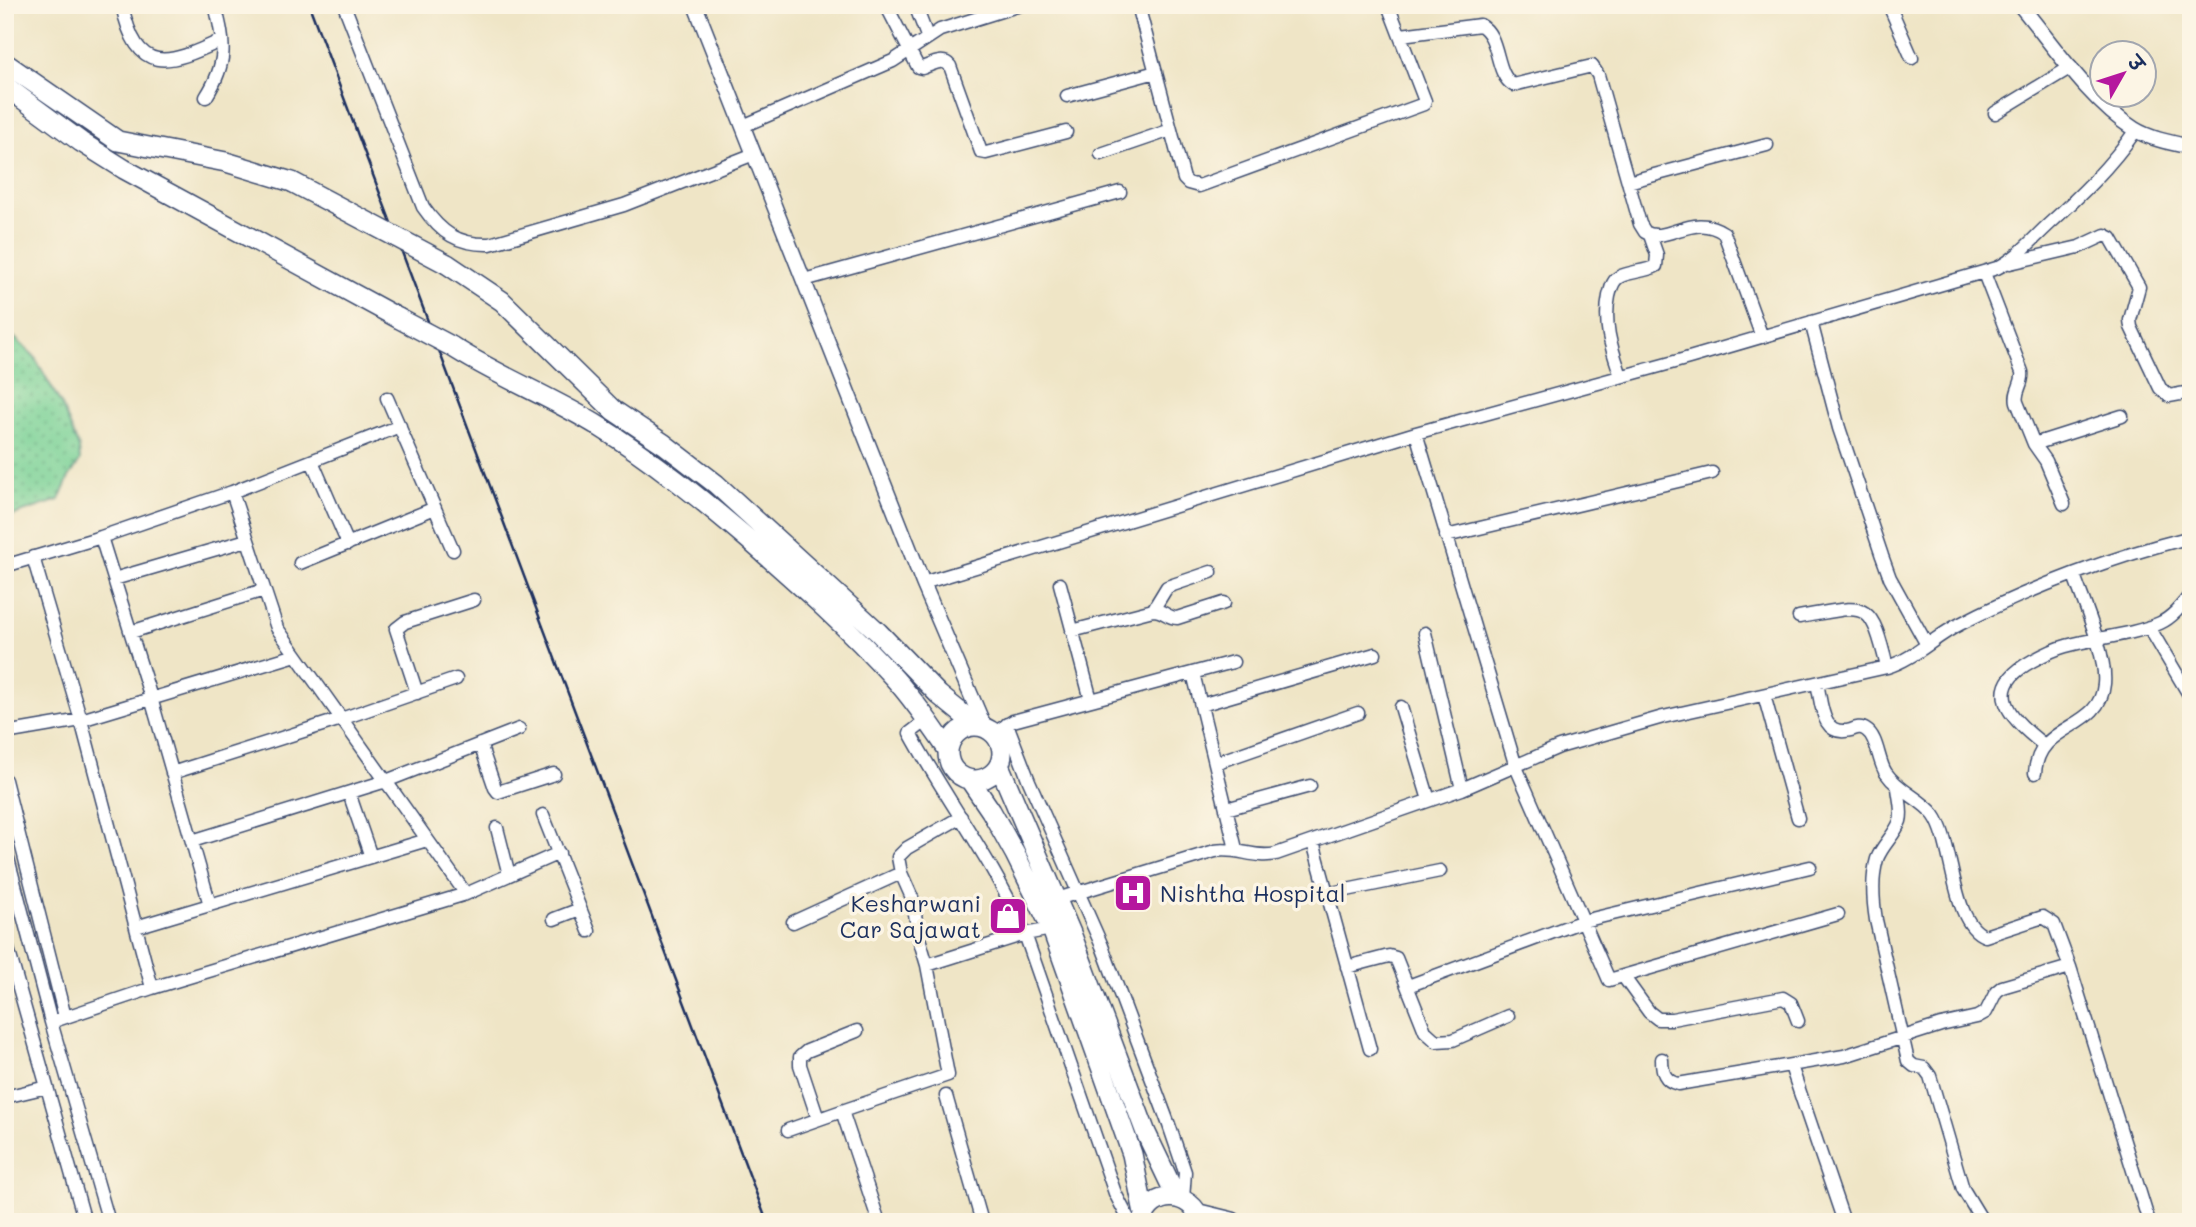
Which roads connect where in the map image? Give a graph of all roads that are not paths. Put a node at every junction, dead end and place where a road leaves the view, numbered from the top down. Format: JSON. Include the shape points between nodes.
{"nodes":[{"id":1,"x":122,"y":5,"type":"edge"},
{"id":2,"x":215,"y":5,"type":"edge"},
{"id":3,"x":344,"y":5,"type":"edge"},
{"id":4,"x":695,"y":5,"type":"edge"},
{"id":5,"x":886,"y":5,"type":"edge"},
{"id":6,"x":915,"y":5,"type":"edge"},
{"id":7,"x":1020,"y":5,"type":"edge"},
{"id":8,"x":1138,"y":5,"type":"edge"},
{"id":9,"x":1388,"y":5,"type":"edge"},
{"id":10,"x":1889,"y":5,"type":"edge"},
{"id":11,"x":2020,"y":5,"type":"edge"},
{"id":12,"x":1401,"y":35,"type":"junction"},
{"id":13,"x":927,"y":36,"type":"junction"},
{"id":14,"x":222,"y":40,"type":"junction"},
{"id":15,"x":910,"y":51,"type":"junction"},
{"id":16,"x":1912,"y":58,"type":"dead end"},
{"id":17,"x":5,"y":63,"type":"edge"},
{"id":18,"x":2071,"y":67,"type":"junction"},
{"id":19,"x":1156,"y":72,"type":"junction"},
{"id":20,"x":5,"y":86,"type":"edge"},
{"id":21,"x":1067,"y":96,"type":"dead end"},
{"id":22,"x":206,"y":97,"type":"dead end"},
{"id":23,"x":1994,"y":113,"type":"dead end"},
{"id":24,"x":743,"y":126,"type":"junction"},
{"id":25,"x":1171,"y":130,"type":"junction"},
{"id":26,"x":2136,"y":130,"type":"junction"},
{"id":27,"x":1066,"y":132,"type":"dead end"},
{"id":28,"x":1767,"y":145,"type":"dead end"},
{"id":29,"x":2191,"y":147,"type":"edge"},
{"id":30,"x":1101,"y":153,"type":"dead end"},
{"id":31,"x":754,"y":154,"type":"junction"},
{"id":32,"x":1628,"y":182,"type":"junction"},
{"id":33,"x":1120,"y":192,"type":"dead end"},
{"id":34,"x":1650,"y":235,"type":"junction"},
{"id":35,"x":2006,"y":264,"type":"junction"},
{"id":36,"x":1984,"y":273,"type":"junction"},
{"id":37,"x":804,"y":280,"type":"junction"},
{"id":38,"x":1811,"y":322,"type":"junction"},
{"id":39,"x":1762,"y":337,"type":"junction"},
{"id":40,"x":1621,"y":376,"type":"junction"},
{"id":41,"x":2191,"y":392,"type":"edge"},
{"id":42,"x":387,"y":398,"type":"dead end"},
{"id":43,"x":2122,"y":416,"type":"dead end"},
{"id":44,"x":400,"y":426,"type":"junction"},
{"id":45,"x":1416,"y":433,"type":"junction"},
{"id":46,"x":2034,"y":444,"type":"junction"},
{"id":47,"x":312,"y":460,"type":"junction"},
{"id":48,"x":1712,"y":473,"type":"dead end"},
{"id":49,"x":232,"y":492,"type":"junction"},
{"id":50,"x":2064,"y":504,"type":"dead end"},
{"id":51,"x":435,"y":508,"type":"junction"},
{"id":52,"x":1446,"y":536,"type":"junction"},
{"id":53,"x":101,"y":537,"type":"junction"},
{"id":54,"x":2191,"y":537,"type":"edge"},
{"id":55,"x":247,"y":540,"type":"junction"},
{"id":56,"x":348,"y":544,"type":"junction"},
{"id":57,"x":453,"y":550,"type":"dead end"},
{"id":58,"x":33,"y":557,"type":"junction"},
{"id":59,"x":300,"y":564,"type":"dead end"},
{"id":60,"x":5,"y":566,"type":"edge"},
{"id":61,"x":1212,"y":572,"type":"dead end"},
{"id":62,"x":2074,"y":575,"type":"junction"},
{"id":63,"x":114,"y":579,"type":"junction"},
{"id":64,"x":922,"y":583,"type":"junction"},
{"id":65,"x":1060,"y":584,"type":"dead end"},
{"id":66,"x":264,"y":590,"type":"junction"},
{"id":67,"x":2191,"y":594,"type":"edge"},
{"id":68,"x":474,"y":600,"type":"dead end"},
{"id":69,"x":1224,"y":603,"type":"dead end"},
{"id":70,"x":1153,"y":610,"type":"junction"},
{"id":71,"x":1799,"y":617,"type":"dead end"},
{"id":72,"x":2149,"y":627,"type":"junction"},
{"id":73,"x":1072,"y":631,"type":"junction"},
{"id":74,"x":131,"y":632,"type":"junction"},
{"id":75,"x":1426,"y":633,"type":"dead end"},
{"id":76,"x":2096,"y":640,"type":"junction"},
{"id":77,"x":1926,"y":643,"type":"junction"},
{"id":78,"x":1375,"y":654,"type":"dead end"},
{"id":79,"x":296,"y":655,"type":"junction"},
{"id":80,"x":1233,"y":662,"type":"dead end"},
{"id":81,"x":1887,"y":667,"type":"junction"},
{"id":82,"x":1193,"y":673,"type":"junction"},
{"id":83,"x":456,"y":679,"type":"dead end"},
{"id":84,"x":1817,"y":683,"type":"junction"},
{"id":85,"x":417,"y":693,"type":"junction"},
{"id":86,"x":1764,"y":695,"type":"junction"},
{"id":87,"x":151,"y":698,"type":"junction"},
{"id":88,"x":2191,"y":698,"type":"edge"},
{"id":89,"x":1091,"y":700,"type":"junction"},
{"id":90,"x":1201,"y":705,"type":"junction"},
{"id":91,"x":1401,"y":707,"type":"dead end"},
{"id":92,"x":1358,"y":713,"type":"dead end"},
{"id":93,"x":341,"y":719,"type":"junction"},
{"id":94,"x":81,"y":720,"type":"junction"},
{"id":95,"x":927,"y":720,"type":"junction"},
{"id":96,"x":990,"y":727,"type":"junction"},
{"id":97,"x":519,"y":729,"type":"dead end"},
{"id":98,"x":5,"y":733,"type":"edge"},
{"id":99,"x":481,"y":744,"type":"junction"},
{"id":100,"x":2044,"y":744,"type":"junction"},
{"id":101,"x":948,"y":750,"type":"junction"},
{"id":102,"x":1215,"y":763,"type":"junction"},
{"id":103,"x":999,"y":765,"type":"junction"},
{"id":104,"x":1516,"y":767,"type":"junction"},
{"id":105,"x":172,"y":773,"type":"junction"},
{"id":106,"x":2035,"y":773,"type":"dead end"},
{"id":107,"x":554,"y":774,"type":"dead end"},
{"id":108,"x":970,"y":779,"type":"junction"},
{"id":109,"x":5,"y":780,"type":"edge"},
{"id":110,"x":386,"y":781,"type":"junction"},
{"id":111,"x":1310,"y":786,"type":"dead end"},
{"id":112,"x":1898,"y":788,"type":"junction"},
{"id":113,"x":1462,"y":789,"type":"junction"},
{"id":114,"x":349,"y":793,"type":"junction"},
{"id":115,"x":1429,"y":800,"type":"junction"},
{"id":116,"x":1226,"y":809,"type":"junction"},
{"id":117,"x":543,"y":815,"type":"dead end"},
{"id":118,"x":961,"y":817,"type":"junction"},
{"id":119,"x":1798,"y":818,"type":"dead end"},
{"id":120,"x":497,"y":828,"type":"dead end"},
{"id":121,"x":428,"y":840,"type":"junction"},
{"id":122,"x":192,"y":841,"type":"junction"},
{"id":123,"x":1313,"y":842,"type":"junction"},
{"id":124,"x":5,"y":847,"type":"edge"},
{"id":125,"x":1236,"y":849,"type":"junction"},
{"id":126,"x":559,"y":853,"type":"junction"},
{"id":127,"x":371,"y":857,"type":"junction"},
{"id":128,"x":1810,"y":867,"type":"dead end"},
{"id":129,"x":1440,"y":870,"type":"dead end"},
{"id":130,"x":901,"y":873,"type":"junction"},
{"id":131,"x":509,"y":875,"type":"junction"},
{"id":132,"x":1079,"y":890,"type":"junction"},
{"id":133,"x":466,"y":894,"type":"junction"},
{"id":134,"x":1327,"y":894,"type":"junction"},
{"id":135,"x":1057,"y":899,"type":"junction"},
{"id":136,"x":210,"y":905,"type":"junction"},
{"id":137,"x":580,"y":909,"type":"junction"},
{"id":138,"x":1838,"y":914,"type":"dead end"},
{"id":139,"x":554,"y":919,"type":"dead end"},
{"id":140,"x":1583,"y":921,"type":"junction"},
{"id":141,"x":793,"y":922,"type":"dead end"},
{"id":142,"x":136,"y":927,"type":"junction"},
{"id":143,"x":1052,"y":929,"type":"junction"},
{"id":144,"x":589,"y":931,"type":"dead end"},
{"id":145,"x":1025,"y":934,"type":"junction"},
{"id":146,"x":5,"y":939,"type":"edge"},
{"id":147,"x":927,"y":965,"type":"junction"},
{"id":148,"x":1347,"y":967,"type":"junction"},
{"id":149,"x":2070,"y":967,"type":"junction"},
{"id":150,"x":1623,"y":976,"type":"junction"},
{"id":151,"x":1408,"y":986,"type":"junction"},
{"id":152,"x":152,"y":988,"type":"junction"},
{"id":153,"x":46,"y":1002,"type":"junction"},
{"id":154,"x":24,"y":1006,"type":"junction"},
{"id":155,"x":1508,"y":1016,"type":"dead end"},
{"id":156,"x":65,"y":1017,"type":"junction"},
{"id":157,"x":1798,"y":1021,"type":"dead end"},
{"id":158,"x":51,"y":1022,"type":"junction"},
{"id":159,"x":857,"y":1031,"type":"dead end"},
{"id":160,"x":1901,"y":1036,"type":"junction"},
{"id":161,"x":1370,"y":1049,"type":"dead end"},
{"id":162,"x":1662,"y":1059,"type":"dead end"},
{"id":163,"x":1791,"y":1066,"type":"junction"},
{"id":164,"x":47,"y":1087,"type":"junction"},
{"id":165,"x":946,"y":1096,"type":"dead end"},
{"id":166,"x":5,"y":1097,"type":"edge"},
{"id":167,"x":842,"y":1111,"type":"junction"},
{"id":168,"x":818,"y":1119,"type":"junction"},
{"id":169,"x":788,"y":1130,"type":"dead end"},
{"id":170,"x":1180,"y":1198,"type":"junction"},
{"id":171,"x":1200,"y":1218,"type":"edge"},
{"id":172,"x":1139,"y":1219,"type":"edge"},
{"id":173,"x":85,"y":1222,"type":"edge"},
{"id":174,"x":109,"y":1222,"type":"edge"},
{"id":175,"x":878,"y":1222,"type":"edge"},
{"id":176,"x":982,"y":1222,"type":"edge"},
{"id":177,"x":1232,"y":1222,"type":"edge"},
{"id":178,"x":1844,"y":1222,"type":"edge"},
{"id":179,"x":1983,"y":1222,"type":"edge"},
{"id":180,"x":2149,"y":1222,"type":"edge"}],
"edges":[{"from":1,"to":14,"type":"street","via":[[131,38],[149,58],[172,60]]},
{"from":2,"to":14,"type":"street"},
{"from":3,"to":31,"type":"street","via":[[424,207],[459,241],[490,244],[624,205]]},
{"from":4,"to":24,"type":"street"},
{"from":5,"to":15,"type":"street"},
{"from":6,"to":13,"type":"street"},
{"from":7,"to":13,"type":"street"},
{"from":8,"to":19,"type":"street"},
{"from":9,"to":12,"type":"street"},
{"from":10,"to":16,"type":"street"},
{"from":11,"to":18,"type":"street"},
{"from":12,"to":25,"type":"street","via":[[1425,101],[1420,107],[1199,186],[1184,179]]},
{"from":12,"to":32,"type":"street","via":[[1480,25],[1488,31],[1513,85],[1592,66]]},
{"from":13,"to":15,"type":"street"},
{"from":14,"to":22,"type":"street","via":[[222,67]]},
{"from":15,"to":24,"type":"street"},
{"from":15,"to":27,"type":"street","via":[[920,68],[941,61],[950,66],[983,153]]},
{"from":17,"to":96,"type":"highway","bridge":true,"via":[[118,141],[226,162],[292,183],[447,264],[502,301],[613,410],[716,484],[939,695]]},
{"from":18,"to":23,"type":"street"},
{"from":18,"to":26,"type":"street","via":[[2102,103]]},
{"from":19,"to":21,"type":"street"},
{"from":19,"to":25,"type":"street"},
{"from":20,"to":95,"type":"highway","bridge":true,"via":[[124,169],[601,428],[681,484],[781,568],[894,678]]},
{"from":24,"to":31,"type":"street"},
{"from":25,"to":30,"type":"street"},
{"from":26,"to":29,"type":"street"},
{"from":26,"to":35,"type":"street","via":[[2090,187]]},
{"from":28,"to":32,"type":"street"},
{"from":31,"to":37,"type":"street"},
{"from":32,"to":34,"type":"street","via":[[1640,224]]},
{"from":33,"to":37,"type":"street"},
{"from":34,"to":39,"type":"street","via":[[1697,224],[1724,233]]},
{"from":34,"to":40,"type":"street","via":[[1656,265],[1619,277],[1610,293],[1606,329]]},
{"from":35,"to":36,"type":"street"},
{"from":35,"to":41,"type":"street","via":[[2079,247],[2105,235],[2111,238],[2138,287],[2131,327],[2160,388],[2169,396]]},
{"from":36,"to":38,"type":"street"},
{"from":36,"to":46,"type":"street","via":[[2019,360],[2023,376],[2016,396]]},
{"from":37,"to":64,"type":"street"},
{"from":38,"to":39,"type":"street"},
{"from":38,"to":77,"type":"street","via":[[1839,428],[1882,556]]},
{"from":39,"to":40,"type":"street"},
{"from":40,"to":45,"type":"street"},
{"from":42,"to":44,"type":"street"},
{"from":43,"to":46,"type":"street"},
{"from":44,"to":47,"type":"street"},
{"from":44,"to":51,"type":"street"},
{"from":45,"to":52,"type":"street"},
{"from":45,"to":64,"type":"street"},
{"from":46,"to":50,"type":"street"},
{"from":47,"to":49,"type":"street"},
{"from":47,"to":56,"type":"street"},
{"from":48,"to":52,"type":"street"},
{"from":49,"to":53,"type":"street"},
{"from":49,"to":55,"type":"street"},
{"from":51,"to":56,"type":"street"},
{"from":51,"to":57,"type":"street"},
{"from":52,"to":104,"type":"street"},
{"from":53,"to":58,"type":"street"},
{"from":53,"to":63,"type":"street"},
{"from":54,"to":62,"type":"street"},
{"from":55,"to":63,"type":"street"},
{"from":55,"to":66,"type":"street"},
{"from":56,"to":59,"type":"street"},
{"from":58,"to":60,"type":"street"},
{"from":58,"to":94,"type":"street"},
{"from":61,"to":70,"type":"street","via":[[1167,587]]},
{"from":62,"to":76,"type":"street"},
{"from":62,"to":77,"type":"street","via":[[1970,618]]},
{"from":63,"to":74,"type":"street"},
{"from":64,"to":96,"type":"street"},
{"from":65,"to":73,"type":"street"},
{"from":66,"to":74,"type":"street"},
{"from":66,"to":79,"type":"street","via":[[276,628]]},
{"from":67,"to":72,"type":"street","via":[[2167,619]]},
{"from":68,"to":85,"type":"street","via":[[396,629]]},
{"from":69,"to":70,"type":"street","via":[[1177,618]]},
{"from":70,"to":73,"type":"street"},
{"from":71,"to":81,"type":"street","via":[[1849,609],[1867,614],[1877,628]]},
{"from":72,"to":76,"type":"street"},
{"from":72,"to":88,"type":"street"},
{"from":73,"to":89,"type":"street"},
{"from":74,"to":87,"type":"street"},
{"from":75,"to":113,"type":"street"},
{"from":76,"to":100,"type":"street","via":[[2104,677],[2099,702]]},
{"from":76,"to":100,"type":"street","via":[[2064,646],[2043,656],[2015,672],[2006,684],[2004,700],[2013,719]]},
{"from":77,"to":81,"type":"street","via":[[1909,659]]},
{"from":78,"to":90,"type":"street"},
{"from":79,"to":87,"type":"street"},
{"from":79,"to":93,"type":"street"},
{"from":80,"to":82,"type":"street"},
{"from":81,"to":84,"type":"street"},
{"from":82,"to":89,"type":"street"},
{"from":82,"to":90,"type":"street"},
{"from":83,"to":85,"type":"street"},
{"from":84,"to":86,"type":"street"},
{"from":84,"to":112,"type":"street","via":[[1827,725],[1841,732],[1859,727],[1867,730],[1884,771]]},
{"from":85,"to":93,"type":"street"},
{"from":86,"to":104,"type":"street","via":[[1559,747]]},
{"from":86,"to":119,"type":"street"},
{"from":87,"to":94,"type":"street"},
{"from":87,"to":105,"type":"street"},
{"from":89,"to":96,"type":"street"},
{"from":90,"to":102,"type":"street"},
{"from":91,"to":115,"type":"street"},
{"from":92,"to":102,"type":"street"},
{"from":93,"to":105,"type":"street"},
{"from":93,"to":110,"type":"street"},
{"from":94,"to":98,"type":"street"},
{"from":94,"to":142,"type":"street"},
{"from":95,"to":101,"type":"highway"},
{"from":95,"to":118,"type":"street","via":[[910,733]]},
{"from":96,"to":101,"type":"highway","via":[[966,727],[957,732]]},
{"from":96,"to":103,"type":"highway","via":[[1000,741]]},
{"from":96,"to":132,"type":"street","via":[[1029,781]]},
{"from":97,"to":99,"type":"street"},
{"from":99,"to":107,"type":"street","via":[[497,792]]},
{"from":99,"to":110,"type":"street"},
{"from":100,"to":106,"type":"street"},
{"from":101,"to":108,"type":"highway","via":[[953,769]]},
{"from":102,"to":116,"type":"street"},
{"from":103,"to":108,"type":"highway","via":[[989,776]]},
{"from":103,"to":135,"type":"highway"},
{"from":104,"to":113,"type":"street"},
{"from":104,"to":140,"type":"street"},
{"from":105,"to":122,"type":"street"},
{"from":108,"to":143,"type":"highway","via":[[1015,854]]},
{"from":109,"to":156,"type":"street"},
{"from":110,"to":114,"type":"street"},
{"from":110,"to":121,"type":"street"},
{"from":111,"to":116,"type":"street"},
{"from":112,"to":149,"type":"street","via":[[1936,817],[1953,879],[1975,930],[1984,936],[2043,917],[2054,925]]},
{"from":112,"to":160,"type":"street","via":[[1900,821],[1878,857],[1873,901]]},
{"from":113,"to":115,"type":"street"},
{"from":114,"to":122,"type":"street"},
{"from":114,"to":127,"type":"street"},
{"from":115,"to":123,"type":"street"},
{"from":116,"to":125,"type":"street"},
{"from":117,"to":126,"type":"street"},
{"from":118,"to":130,"type":"street","via":[[901,852]]},
{"from":118,"to":145,"type":"street"},
{"from":120,"to":131,"type":"street"},
{"from":121,"to":127,"type":"street"},
{"from":121,"to":133,"type":"street"},
{"from":122,"to":136,"type":"street"},
{"from":123,"to":125,"type":"street","via":[[1265,857]]},
{"from":123,"to":134,"type":"street"},
{"from":124,"to":153,"type":"street"},
{"from":125,"to":132,"type":"street"},
{"from":126,"to":131,"type":"street"},
{"from":126,"to":137,"type":"street"},
{"from":127,"to":136,"type":"street"},
{"from":128,"to":140,"type":"street"},
{"from":129,"to":134,"type":"street"},
{"from":130,"to":141,"type":"street"},
{"from":130,"to":147,"type":"street","via":[[913,900]]},
{"from":131,"to":133,"type":"street"},
{"from":132,"to":135,"type":"street"},
{"from":132,"to":170,"type":"street","via":[[1185,1172]]},
{"from":133,"to":152,"type":"street"},
{"from":134,"to":148,"type":"street"},
{"from":135,"to":170,"type":"highway","via":[[1146,1133]]},
{"from":136,"to":142,"type":"street"},
{"from":137,"to":139,"type":"street"},
{"from":137,"to":144,"type":"street"},
{"from":138,"to":150,"type":"street"},
{"from":140,"to":150,"type":"street","via":[[1609,981]]},
{"from":140,"to":151,"type":"street"},
{"from":142,"to":152,"type":"street"},
{"from":143,"to":145,"type":"street"},
{"from":143,"to":172,"type":"highway","via":[[1132,1154]]},
{"from":145,"to":147,"type":"street"},
{"from":145,"to":172,"type":"street","via":[[1115,1193]]},
{"from":146,"to":154,"type":"street"},
{"from":147,"to":167,"type":"street","via":[[948,1075]]},
{"from":148,"to":151,"type":"street","via":[[1394,956]]},
{"from":148,"to":161,"type":"street"},
{"from":149,"to":160,"type":"street","via":[[2002,987],[1986,1012],[1977,1017]]},
{"from":149,"to":180,"type":"street"},
{"from":150,"to":157,"type":"street","via":[[1658,1020],[1783,998],[1791,1003]]},
{"from":151,"to":155,"type":"street","via":[[1425,1031],[1436,1041],[1453,1040]]},
{"from":152,"to":156,"type":"street"},
{"from":153,"to":154,"type":"street"},
{"from":153,"to":158,"type":"street"},
{"from":154,"to":164,"type":"street"},
{"from":156,"to":158,"type":"street"},
{"from":158,"to":174,"type":"street"},
{"from":159,"to":168,"type":"street","via":[[800,1057]]},
{"from":160,"to":163,"type":"street","via":[[1844,1056]]},
{"from":160,"to":179,"type":"street","via":[[1908,1060],[1930,1076],[1964,1189]]},
{"from":162,"to":163,"type":"street","via":[[1666,1078],[1678,1084]]},
{"from":163,"to":178,"type":"street"},
{"from":164,"to":166,"type":"street"},
{"from":164,"to":173,"type":"street"},
{"from":165,"to":176,"type":"street"},
{"from":167,"to":168,"type":"street"},
{"from":167,"to":175,"type":"street"},
{"from":168,"to":169,"type":"street"},
{"from":170,"to":171,"type":"highway","via":[[1192,1205]]},
{"from":170,"to":172,"type":"highway","via":[[1161,1198]]},
{"from":171,"to":177,"type":"highway"}]}
